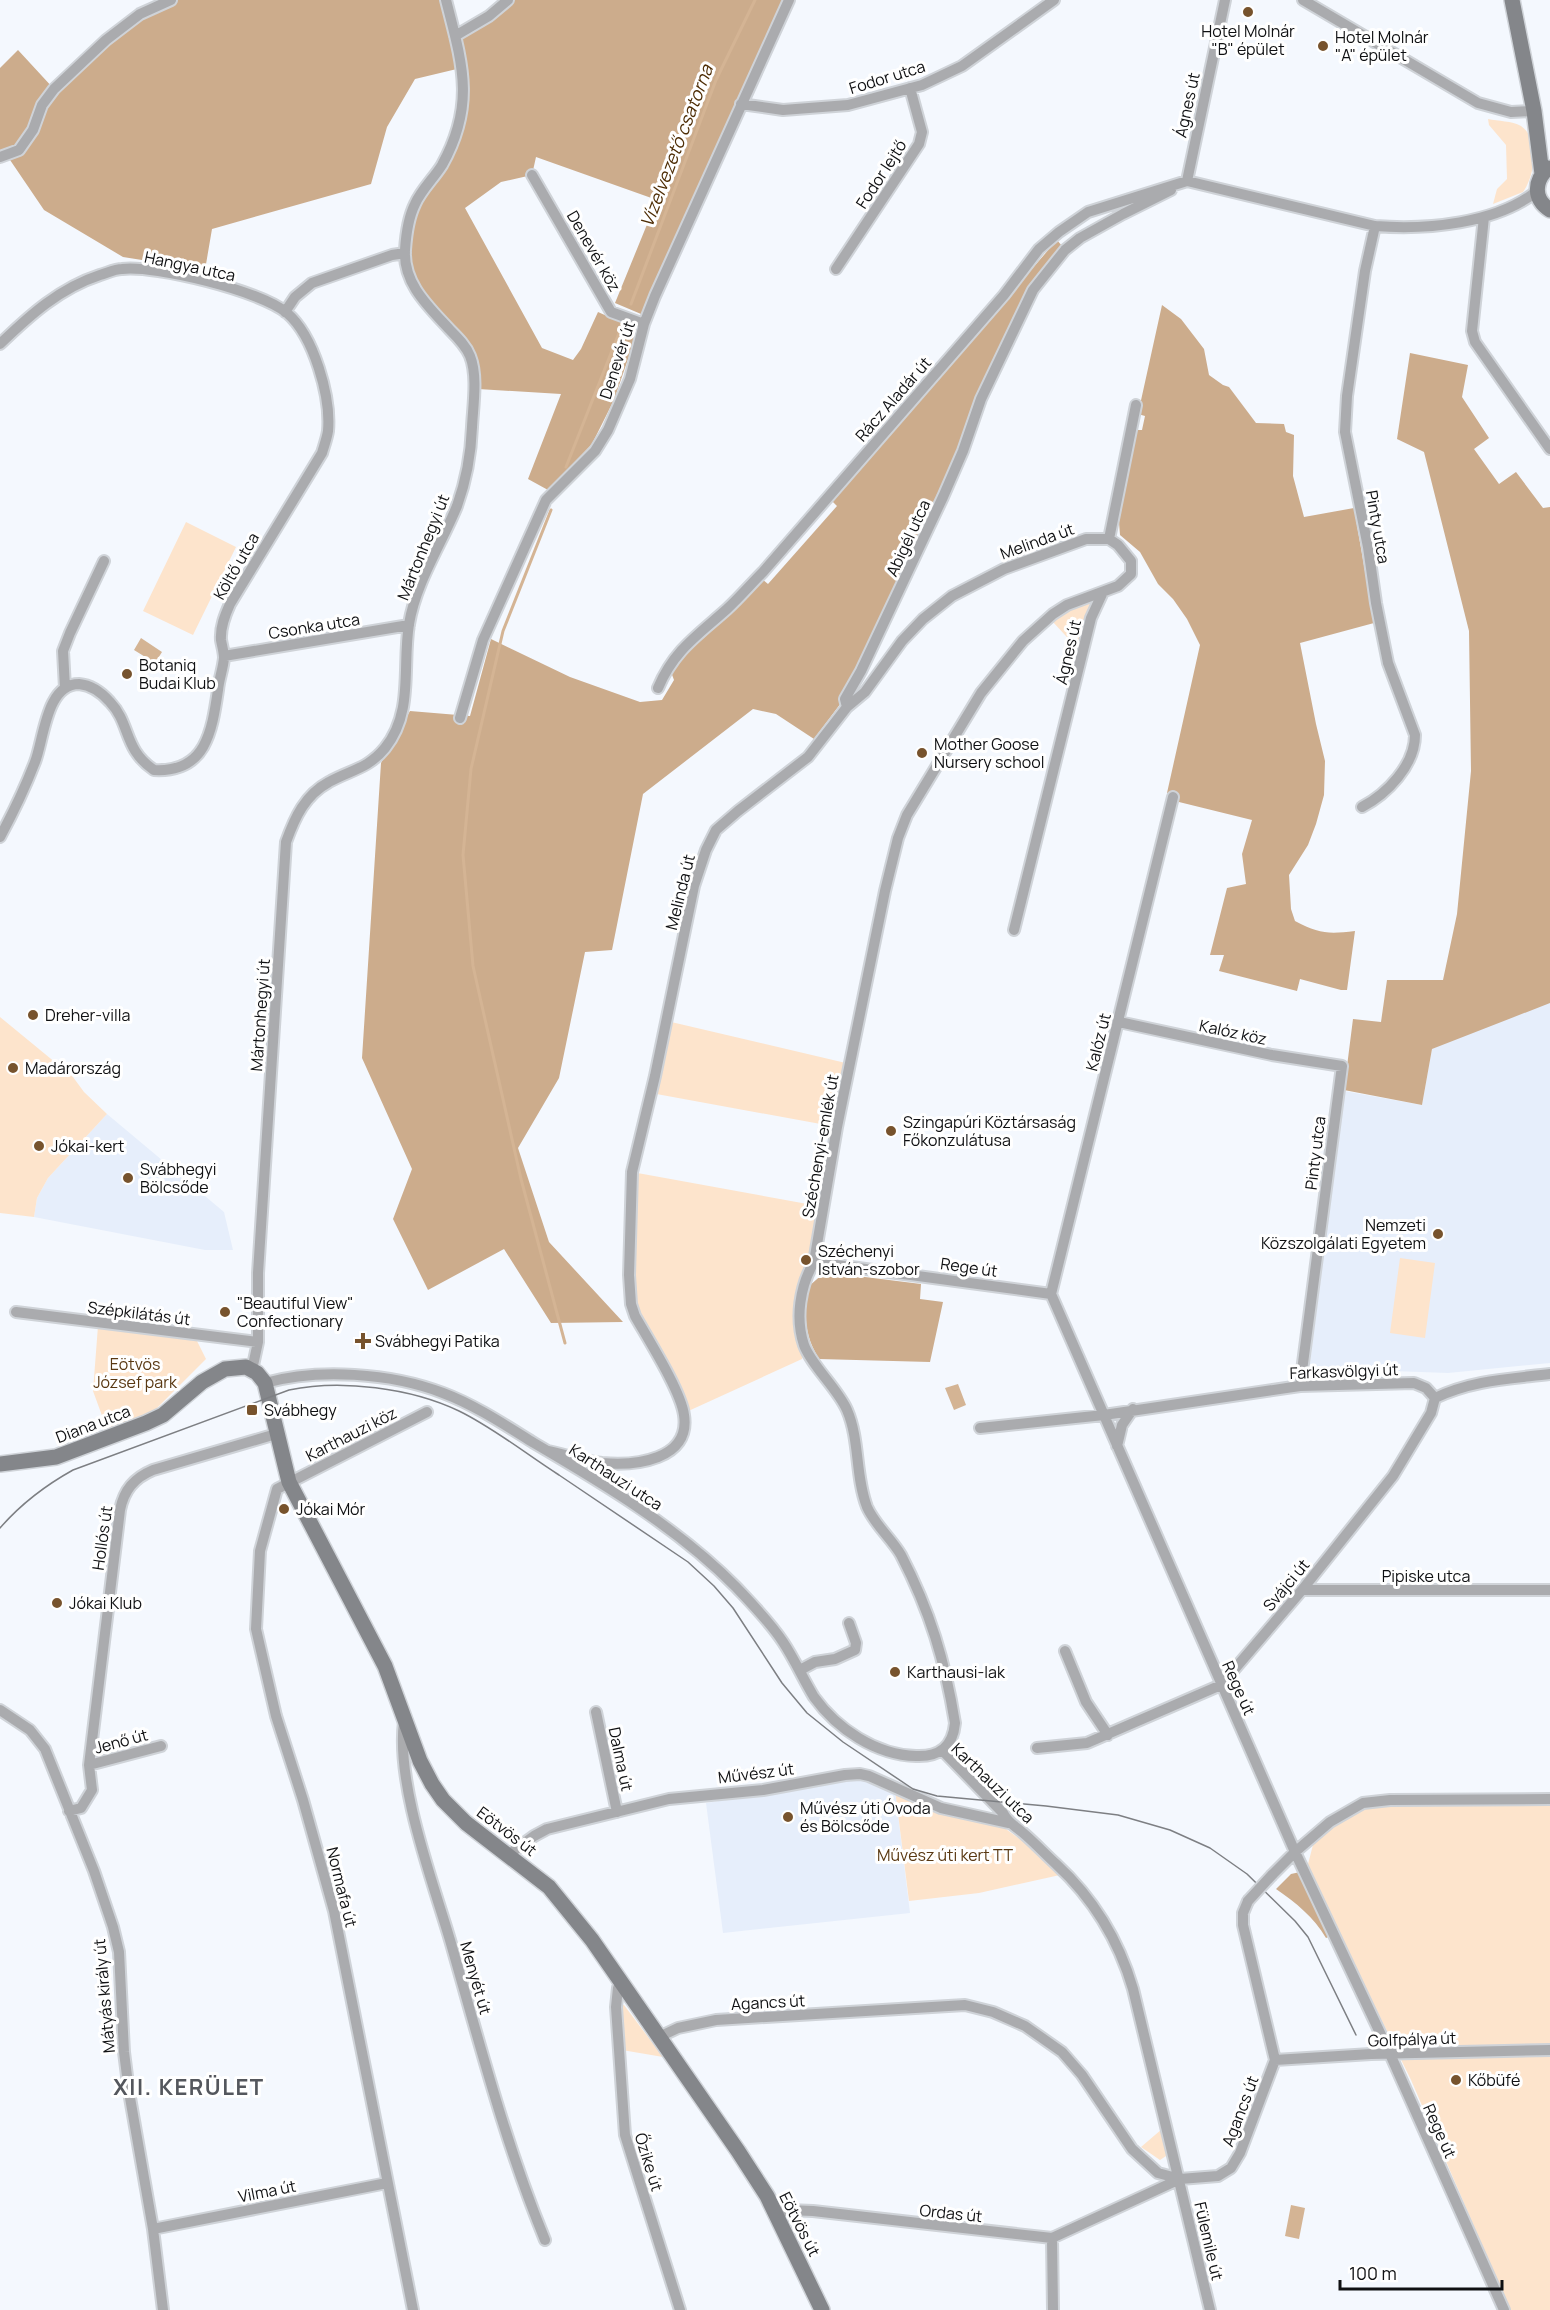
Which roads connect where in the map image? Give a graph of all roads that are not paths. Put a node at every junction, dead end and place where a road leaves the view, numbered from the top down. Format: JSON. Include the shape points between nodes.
{"nodes":[{"id":1,"x":171,"y":0,"type":"edge"},
{"id":2,"x":446,"y":0,"type":"edge"},
{"id":3,"x":508,"y":0,"type":"edge"},
{"id":4,"x":789,"y":0,"type":"edge"},
{"id":5,"x":1054,"y":0,"type":"edge"},
{"id":6,"x":1225,"y":0,"type":"edge"},
{"id":7,"x":1303,"y":0,"type":"edge"},
{"id":8,"x":1512,"y":0,"type":"edge"},
{"id":9,"x":455,"y":36,"type":"junction"},
{"id":10,"x":910,"y":88,"type":"junction"},
{"id":11,"x":741,"y":104,"type":"junction"},
{"id":12,"x":1534,"y":111,"type":"junction"},
{"id":13,"x":1537,"y":137,"type":"junction"},
{"id":14,"x":1550,"y":151,"type":"edge"},
{"id":15,"x":0,"y":157,"type":"edge"},
{"id":16,"x":1546,"y":170,"type":"edge"},
{"id":17,"x":532,"y":175,"type":"dead end"},
{"id":18,"x":1187,"y":181,"type":"junction"},
{"id":19,"x":1537,"y":191,"type":"junction"},
{"id":20,"x":1515,"y":206,"type":"junction"},
{"id":21,"x":1548,"y":209,"type":"edge"},
{"id":22,"x":1484,"y":217,"type":"junction"},
{"id":23,"x":1375,"y":226,"type":"junction"},
{"id":24,"x":405,"y":253,"type":"junction"},
{"id":25,"x":837,"y":269,"type":"dead end"},
{"id":26,"x":285,"y":312,"type":"junction"},
{"id":27,"x":645,"y":324,"type":"junction"},
{"id":28,"x":0,"y":344,"type":"edge"},
{"id":29,"x":1136,"y":405,"type":"dead end"},
{"id":30,"x":1550,"y":449,"type":"edge"},
{"id":31,"x":1109,"y":539,"type":"junction"},
{"id":32,"x":104,"y":561,"type":"dead end"},
{"id":33,"x":1103,"y":592,"type":"junction"},
{"id":34,"x":409,"y":625,"type":"junction"},
{"id":35,"x":224,"y":656,"type":"junction"},
{"id":36,"x":65,"y":688,"type":"junction"},
{"id":37,"x":658,"y":688,"type":"dead end"},
{"id":38,"x":847,"y":707,"type":"junction"},
{"id":39,"x":460,"y":718,"type":"dead end"},
{"id":40,"x":1173,"y":797,"type":"dead end"},
{"id":41,"x":1362,"y":807,"type":"dead end"},
{"id":42,"x":0,"y":837,"type":"edge"},
{"id":43,"x":1014,"y":930,"type":"dead end"},
{"id":44,"x":1119,"y":1022,"type":"junction"},
{"id":45,"x":1342,"y":1066,"type":"joint"},
{"id":46,"x":814,"y":1262,"type":"junction"},
{"id":47,"x":1051,"y":1294,"type":"junction"},
{"id":48,"x":16,"y":1312,"type":"dead end"},
{"id":49,"x":258,"y":1342,"type":"junction"},
{"id":50,"x":252,"y":1370,"type":"junction"},
{"id":51,"x":1550,"y":1374,"type":"edge"},
{"id":52,"x":265,"y":1383,"type":"junction"},
{"id":53,"x":1300,"y":1386,"type":"junction"},
{"id":54,"x":1435,"y":1398,"type":"junction"},
{"id":55,"x":1133,"y":1409,"type":"junction"},
{"id":56,"x":427,"y":1412,"type":"dead end"},
{"id":57,"x":1104,"y":1415,"type":"junction"},
{"id":58,"x":980,"y":1428,"type":"dead end"},
{"id":59,"x":276,"y":1434,"type":"junction"},
{"id":60,"x":1117,"y":1446,"type":"junction"},
{"id":61,"x":548,"y":1451,"type":"junction"},
{"id":62,"x":0,"y":1464,"type":"edge"},
{"id":63,"x":289,"y":1482,"type":"junction"},
{"id":64,"x":1302,"y":1590,"type":"junction"},
{"id":65,"x":1550,"y":1590,"type":"edge"},
{"id":66,"x":849,"y":1623,"type":"dead end"},
{"id":67,"x":1065,"y":1651,"type":"dead end"},
{"id":68,"x":800,"y":1670,"type":"junction"},
{"id":69,"x":1221,"y":1685,"type":"junction"},
{"id":70,"x":0,"y":1710,"type":"edge"},
{"id":71,"x":596,"y":1712,"type":"dead end"},
{"id":72,"x":404,"y":1718,"type":"junction"},
{"id":73,"x":1108,"y":1735,"type":"junction"},
{"id":74,"x":161,"y":1746,"type":"dead end"},
{"id":75,"x":1037,"y":1748,"type":"dead end"},
{"id":76,"x":942,"y":1750,"type":"junction"},
{"id":77,"x":89,"y":1765,"type":"junction"},
{"id":78,"x":1550,"y":1799,"type":"edge"},
{"id":79,"x":69,"y":1811,"type":"junction"},
{"id":80,"x":617,"y":1812,"type":"junction"},
{"id":81,"x":1009,"y":1824,"type":"junction"},
{"id":82,"x":1295,"y":1852,"type":"junction"},
{"id":83,"x":508,"y":1855,"type":"junction"},
{"id":84,"x":623,"y":1984,"type":"junction"},
{"id":85,"x":659,"y":2037,"type":"junction"},
{"id":86,"x":1550,"y":2050,"type":"edge"},
{"id":87,"x":1390,"y":2054,"type":"junction"},
{"id":88,"x":1275,"y":2060,"type":"junction"},
{"id":89,"x":1180,"y":2179,"type":"junction"},
{"id":90,"x":387,"y":2183,"type":"junction"},
{"id":91,"x":777,"y":2214,"type":"junction"},
{"id":92,"x":153,"y":2229,"type":"junction"},
{"id":93,"x":1052,"y":2238,"type":"junction"},
{"id":94,"x":545,"y":2240,"type":"dead end"},
{"id":95,"x":163,"y":2310,"type":"edge"},
{"id":96,"x":413,"y":2310,"type":"edge"},
{"id":97,"x":680,"y":2310,"type":"edge"},
{"id":98,"x":822,"y":2310,"type":"edge"},
{"id":99,"x":1053,"y":2310,"type":"edge"},
{"id":100,"x":1210,"y":2310,"type":"edge"},
{"id":101,"x":1504,"y":2310,"type":"edge"}],
"edges":[{"from":1,"to":15,"type":"street","via":[[140,14],[106,40],[54,89],[19,150]]},
{"from":2,"to":9,"type":"street","name":"Mártonhegyi út"},
{"from":3,"to":9,"type":"street"},
{"from":4,"to":11,"type":"street","name":"Denevér út"},
{"from":5,"to":10,"type":"street","name":"Fodor utca","via":[[962,66]]},
{"from":6,"to":18,"type":"street","name":"Ágnes út"},
{"from":7,"to":12,"type":"street","via":[[1478,103],[1511,112]]},
{"from":8,"to":12,"type":"street"},
{"from":9,"to":24,"type":"street","name":"Mártonhegyi út","via":[[465,86],[461,118],[442,164],[415,203]]},
{"from":10,"to":11,"type":"street","name":"Fodor utca","via":[[848,105],[783,110]]},
{"from":10,"to":25,"type":"street","name":"Fodor lejtő","via":[[922,132],[919,144]]},
{"from":11,"to":27,"type":"street","name":"Denevér út"},
{"from":12,"to":13,"type":"street"},
{"from":13,"to":14,"type":"street"},
{"from":13,"to":16,"type":"street"},
{"from":16,"to":19,"type":"street"},
{"from":17,"to":27,"type":"street","name":"Denevér köz","via":[[611,312]]},
{"from":18,"to":23,"type":"street"},
{"from":18,"to":37,"type":"street","name":"Rácz Aladár út","via":[[1088,212],[1039,249],[1004,295],[763,572],[677,654]]},
{"from":18,"to":38,"type":"street","name":"Abigél utca","via":[[1101,226],[1065,250],[1033,290],[981,399],[939,507],[845,699]]},
{"from":19,"to":20,"type":"street"},
{"from":19,"to":21,"type":"street"},
{"from":20,"to":21,"type":"street"},
{"from":20,"to":22,"type":"street"},
{"from":22,"to":23,"type":"street","via":[[1401,228]]},
{"from":22,"to":30,"type":"street","via":[[1472,331],[1475,342]]},
{"from":23,"to":41,"type":"street","name":"Pinty utca","via":[[1365,272],[1345,432],[1388,663],[1416,735],[1404,768],[1375,800]]},
{"from":24,"to":26,"type":"street","via":[[312,283]]},
{"from":24,"to":34,"type":"street","name":"Mártonhegyi út","via":[[412,284],[467,350],[473,376],[466,479],[425,574]]},
{"from":26,"to":28,"type":"street","name":"Hangya utca","via":[[205,281],[120,269],[87,280],[47,301]]},
{"from":26,"to":35,"type":"street","name":"Költő utca","via":[[303,334],[316,360],[327,399],[328,432],[322,453],[230,604],[221,637]]},
{"from":27,"to":39,"type":"street","name":"Denevér út","via":[[630,378],[608,430],[595,451],[546,500],[483,640]]},
{"from":29,"to":31,"type":"street"},
{"from":31,"to":33,"type":"street","via":[[1128,555],[1131,574],[1119,586]]},
{"from":31,"to":38,"type":"street","name":"Melinda út","via":[[1086,539],[1051,551],[1004,569],[952,596],[913,629],[865,692]]},
{"from":32,"to":36,"type":"street","via":[[63,651]]},
{"from":33,"to":43,"type":"street","name":"Ágnes út","via":[[1091,618]]},
{"from":33,"to":46,"type":"street","name":"Széchenyi-emlék út","via":[[1053,614],[1010,656],[981,693],[907,815],[883,902]]},
{"from":34,"to":35,"type":"street","name":"Csonka utca"},
{"from":34,"to":49,"type":"street","name":"Mártonhegyi út","via":[[408,672],[397,729],[371,761],[329,782],[308,799],[294,819],[286,842],[258,1273]]},
{"from":35,"to":36,"type":"street","name":"Költő utca","via":[[209,737],[191,761],[178,768],[154,770],[136,755],[113,705],[104,696],[86,685]]},
{"from":36,"to":42,"type":"street","via":[[53,701],[36,760]]},
{"from":38,"to":61,"type":"street","name":"Melinda út","via":[[808,756],[716,830],[694,886],[632,1172],[629,1249],[631,1304],[684,1413],[681,1440],[675,1449],[656,1458],[624,1462],[602,1463]]},
{"from":40,"to":44,"type":"street","name":"Kalóz út"},
{"from":44,"to":45,"type":"street","name":"Kalóz köz"},
{"from":44,"to":47,"type":"street","name":"Kalóz út"},
{"from":45,"to":53,"type":"street","name":"Pinty utca"},
{"from":46,"to":47,"type":"street","name":"Rege út"},
{"from":46,"to":76,"type":"street","name":"Széchenyi-emlék út","via":[[806,1275],[800,1310],[804,1346],[846,1409],[866,1504],[908,1569],[936,1636],[955,1723],[954,1735]]},
{"from":47,"to":57,"type":"street","name":"Rege út"},
{"from":48,"to":49,"type":"street","name":"Szépkilátás út"},
{"from":49,"to":50,"type":"street"},
{"from":50,"to":52,"type":"street"},
{"from":50,"to":62,"type":"street","name":"Diana utca","via":[[225,1369],[202,1382],[163,1415],[70,1452]]},
{"from":51,"to":54,"type":"street","via":[[1475,1382]]},
{"from":52,"to":59,"type":"street","name":"Eötvös út"},
{"from":52,"to":61,"type":"street","name":"Karthauzi utca","via":[[323,1373],[406,1382],[443,1393]]},
{"from":53,"to":54,"type":"street","name":"Farkasvölgyi út","via":[[1414,1383]]},
{"from":53,"to":55,"type":"street","name":"Farkasvölgyi út"},
{"from":54,"to":64,"type":"street","name":"Svájci út","via":[[1431,1413],[1393,1476]]},
{"from":55,"to":57,"type":"street","name":"Farkasvölgyi út"},
{"from":55,"to":60,"type":"street","via":[[1122,1425]]},
{"from":56,"to":63,"type":"street","name":"Karthauzi köz"},
{"from":57,"to":58,"type":"street","name":"Farkasvölgyi út"},
{"from":57,"to":60,"type":"street","name":"Rege út"},
{"from":59,"to":63,"type":"street","name":"Eötvös út"},
{"from":59,"to":77,"type":"street","name":"Hollós út","via":[[142,1474],[126,1492],[120,1510]]},
{"from":60,"to":69,"type":"street","name":"Rege út"},
{"from":61,"to":68,"type":"street","name":"Karthauzi utca","via":[[659,1523],[713,1565],[774,1630]]},
{"from":63,"to":72,"type":"street","name":"Eötvös út","via":[[369,1633]]},
{"from":63,"to":90,"type":"street","name":"Normafa út","via":[[277,1489],[265,1528],[257,1583],[256,1629],[276,1716],[334,1911]]},
{"from":64,"to":65,"type":"street","name":"Pipiske utca"},
{"from":64,"to":69,"type":"street","name":"Svájci út"},
{"from":66,"to":68,"type":"street","via":[[855,1650]]},
{"from":67,"to":73,"type":"street","via":[[1086,1702]]},
{"from":68,"to":76,"type":"street","name":"Karthauzi utca","via":[[824,1709],[862,1740],[903,1756],[922,1757]]},
{"from":69,"to":73,"type":"street","name":"Svájci út"},
{"from":69,"to":82,"type":"street","name":"Rege út"},
{"from":70,"to":79,"type":"street","name":"Mátyás király út","via":[[30,1730],[41,1743]]},
{"from":71,"to":80,"type":"street","name":"Dalma út"},
{"from":72,"to":83,"type":"street","name":"Eötvös út","via":[[420,1761],[443,1800]]},
{"from":72,"to":94,"type":"street","name":"Menyét út","via":[[401,1741],[411,1803],[501,2113]]},
{"from":73,"to":75,"type":"street","name":"Svájci út","via":[[1087,1743]]},
{"from":74,"to":77,"type":"street","name":"Jenő út"},
{"from":76,"to":81,"type":"street","name":"Karthauzi utca"},
{"from":77,"to":79,"type":"street","name":"Hollós út","via":[[92,1790],[81,1808]]},
{"from":78,"to":82,"type":"street","name":"Agancs út","via":[[1363,1803],[1330,1822]]},
{"from":79,"to":92,"type":"street","name":"Mátyás király út","via":[[98,1882],[119,1952],[124,2052]]},
{"from":80,"to":81,"type":"street","name":"Művész út","via":[[691,1795],[763,1790],[860,1774],[941,1808]]},
{"from":80,"to":83,"type":"street","name":"Művész út","via":[[547,1829]]},
{"from":81,"to":89,"type":"street","name":"Karthauzi utca","via":[[1028,1837],[1080,1889],[1117,1946],[1133,1989]]},
{"from":82,"to":87,"type":"street","name":"Rege út"},
{"from":82,"to":88,"type":"street","name":"Agancs út","bridge":true,"via":[[1248,1901],[1243,1913]]},
{"from":83,"to":84,"type":"street","name":"Eötvös út","via":[[549,1887],[566,1906]]},
{"from":84,"to":85,"type":"street","name":"Eötvös út"},
{"from":84,"to":97,"type":"street","name":"Őzike út","via":[[618,1988],[616,2007],[625,2135]]},
{"from":85,"to":89,"type":"street","name":"Agancs út","via":[[678,2028],[716,2020],[965,2005],[993,2012],[1025,2026],[1062,2052],[1132,2149],[1158,2173]]},
{"from":85,"to":91,"type":"street","name":"Eötvös út"},
{"from":86,"to":87,"type":"street","name":"Golfpálya út"},
{"from":87,"to":88,"type":"street","name":"Golfpálya út"},
{"from":87,"to":101,"type":"street","name":"Rege út"},
{"from":88,"to":89,"type":"street","name":"Agancs út","via":[[1231,2168],[1218,2176]]},
{"from":89,"to":93,"type":"street"},
{"from":89,"to":100,"type":"street","name":"Fülemile út"},
{"from":90,"to":92,"type":"street","name":"Vilma út"},
{"from":90,"to":96,"type":"street","name":"Normafa út"},
{"from":91,"to":93,"type":"street","name":"Ordas út","via":[[788,2210],[813,2211]]},
{"from":91,"to":98,"type":"street","name":"Eötvös út"},
{"from":92,"to":95,"type":"street","name":"Mátyás király út"},
{"from":93,"to":99,"type":"street"}]}
